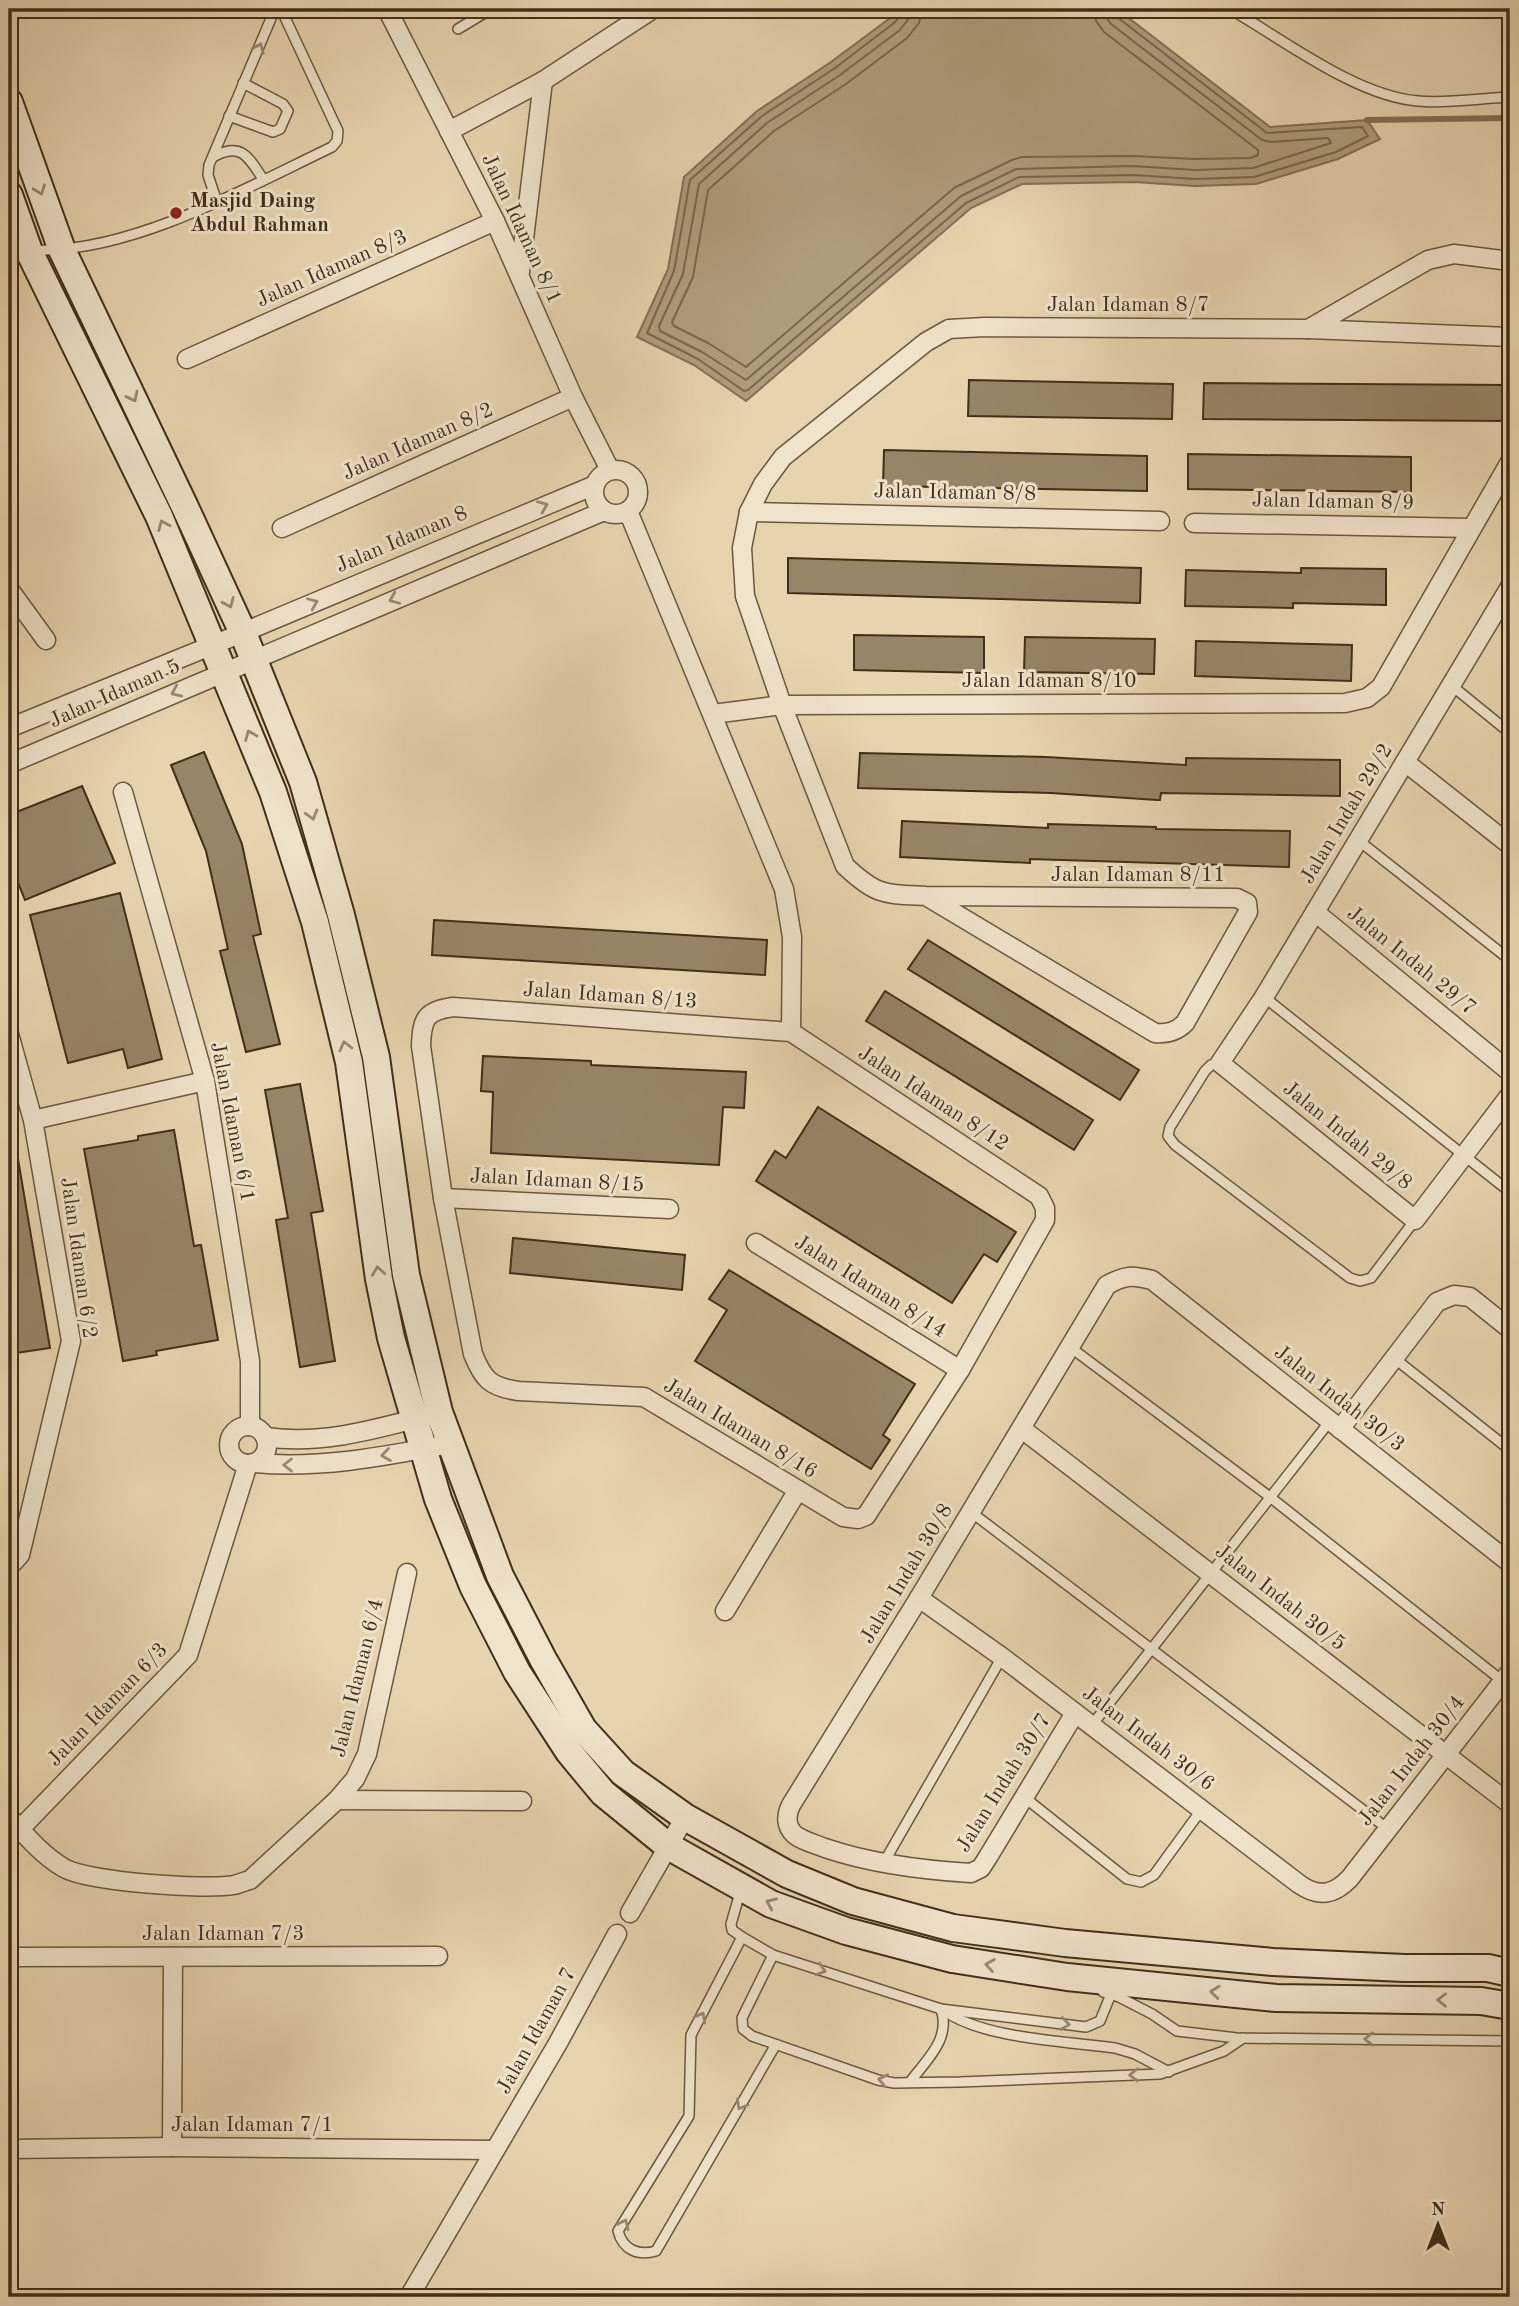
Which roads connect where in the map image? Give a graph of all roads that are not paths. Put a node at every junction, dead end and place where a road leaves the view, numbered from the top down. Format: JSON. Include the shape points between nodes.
{"nodes":[{"id":1,"x":278,"y":9,"type":"edge"},
{"id":2,"x":387,"y":9,"type":"edge"},
{"id":3,"x":491,"y":9,"type":"edge"},
{"id":4,"x":653,"y":9,"type":"edge"},
{"id":5,"x":1230,"y":9,"type":"edge"},
{"id":6,"x":628,"y":16,"type":"edge"},
{"id":7,"x":458,"y":29,"type":"dead end"},
{"id":8,"x":542,"y":81,"type":"junction"},
{"id":9,"x":243,"y":83,"type":"junction"},
{"id":10,"x":1510,"y":97,"type":"edge"},
{"id":11,"x":9,"y":102,"type":"edge"},
{"id":12,"x":229,"y":116,"type":"junction"},
{"id":13,"x":449,"y":131,"type":"junction"},
{"id":14,"x":215,"y":156,"type":"junction"},
{"id":15,"x":263,"y":180,"type":"junction"},
{"id":16,"x":9,"y":195,"type":"edge"},
{"id":17,"x":217,"y":202,"type":"junction"},
{"id":18,"x":495,"y":221,"type":"junction"},
{"id":19,"x":62,"y":250,"type":"junction"},
{"id":20,"x":19,"y":251,"type":"edge"},
{"id":21,"x":1510,"y":261,"type":"edge"},
{"id":22,"x":519,"y":273,"type":"junction"},
{"id":23,"x":1308,"y":329,"type":"junction"},
{"id":24,"x":1510,"y":337,"type":"edge"},
{"id":25,"x":187,"y":359,"type":"dead end"},
{"id":26,"x":573,"y":397,"type":"junction"},
{"id":27,"x":1510,"y":462,"type":"edge"},
{"id":28,"x":610,"y":470,"type":"junction"},
{"id":29,"x":595,"y":485,"type":"junction"},
{"id":30,"x":604,"y":511,"type":"junction"},
{"id":31,"x":628,"y":511,"type":"junction"},
{"id":32,"x":749,"y":512,"type":"junction"},
{"id":33,"x":1160,"y":521,"type":"dead end"},
{"id":34,"x":1194,"y":523,"type":"dead end"},
{"id":35,"x":282,"y":528,"type":"dead end"},
{"id":36,"x":1471,"y":528,"type":"junction"},
{"id":37,"x":425,"y":556,"type":"junction"},
{"id":38,"x":438,"y":581,"type":"junction"},
{"id":39,"x":1510,"y":587,"type":"edge"},
{"id":40,"x":9,"y":589,"type":"edge"},
{"id":41,"x":1504,"y":612,"type":"edge"},
{"id":42,"x":228,"y":639,"type":"junction"},
{"id":43,"x":46,"y":640,"type":"dead end"},
{"id":44,"x":239,"y":665,"type":"junction"},
{"id":45,"x":1451,"y":685,"type":"junction"},
{"id":46,"x":782,"y":705,"type":"junction"},
{"id":47,"x":713,"y":714,"type":"junction"},
{"id":48,"x":9,"y":728,"type":"edge"},
{"id":49,"x":1510,"y":733,"type":"edge"},
{"id":50,"x":1405,"y":762,"type":"junction"},
{"id":51,"x":9,"y":764,"type":"edge"},
{"id":52,"x":123,"y":792,"type":"dead end"},
{"id":53,"x":1358,"y":840,"type":"junction"},
{"id":54,"x":1510,"y":845,"type":"edge"},
{"id":55,"x":926,"y":896,"type":"junction"},
{"id":56,"x":1315,"y":912,"type":"junction"},
{"id":57,"x":1510,"y":960,"type":"edge"},
{"id":58,"x":1264,"y":997,"type":"junction"},
{"id":59,"x":791,"y":1032,"type":"junction"},
{"id":60,"x":9,"y":1034,"type":"edge"},
{"id":61,"x":1220,"y":1063,"type":"junction"},
{"id":62,"x":1510,"y":1072,"type":"edge"},
{"id":63,"x":205,"y":1081,"type":"junction"},
{"id":64,"x":1510,"y":1095,"type":"edge"},
{"id":65,"x":33,"y":1120,"type":"junction"},
{"id":66,"x":1464,"y":1155,"type":"junction"},
{"id":67,"x":1510,"y":1192,"type":"edge"},
{"id":68,"x":443,"y":1198,"type":"junction"},
{"id":69,"x":669,"y":1209,"type":"dead end"},
{"id":70,"x":1415,"y":1220,"type":"junction"},
{"id":71,"x":756,"y":1243,"type":"dead end"},
{"id":72,"x":1138,"y":1277,"type":"joint"},
{"id":73,"x":1510,"y":1329,"type":"edge"},
{"id":74,"x":1070,"y":1347,"type":"junction"},
{"id":75,"x":1394,"y":1358,"type":"junction"},
{"id":76,"x":960,"y":1370,"type":"junction"},
{"id":77,"x":427,"y":1416,"type":"junction"},
{"id":78,"x":1335,"y":1425,"type":"junction"},
{"id":79,"x":250,"y":1426,"type":"junction"},
{"id":80,"x":1022,"y":1429,"type":"junction"},
{"id":81,"x":265,"y":1437,"type":"junction"},
{"id":82,"x":450,"y":1444,"type":"junction"},
{"id":83,"x":423,"y":1449,"type":"junction"},
{"id":84,"x":1510,"y":1450,"type":"edge"},
{"id":85,"x":251,"y":1463,"type":"junction"},
{"id":86,"x":798,"y":1490,"type":"junction"},
{"id":87,"x":1270,"y":1497,"type":"junction"},
{"id":88,"x":971,"y":1512,"type":"junction"},
{"id":89,"x":1510,"y":1563,"type":"edge"},
{"id":90,"x":9,"y":1567,"type":"edge"},
{"id":91,"x":407,"y":1573,"type":"dead end"},
{"id":92,"x":1211,"y":1573,"type":"junction"},
{"id":93,"x":919,"y":1598,"type":"junction"},
{"id":94,"x":725,"y":1611,"type":"dead end"},
{"id":95,"x":1152,"y":1649,"type":"junction"},
{"id":96,"x":1002,"y":1657,"type":"junction"},
{"id":97,"x":1508,"y":1680,"type":"edge"},
{"id":98,"x":1075,"y":1713,"type":"junction"},
{"id":99,"x":1092,"y":1726,"type":"junction"},
{"id":100,"x":1446,"y":1755,"type":"junction"},
{"id":101,"x":1024,"y":1797,"type":"junction"},
{"id":102,"x":337,"y":1800,"type":"junction"},
{"id":103,"x":522,"y":1801,"type":"dead end"},
{"id":104,"x":1510,"y":1804,"type":"edge"},
{"id":105,"x":1202,"y":1810,"type":"junction"},
{"id":106,"x":685,"y":1817,"type":"junction"},
{"id":107,"x":12,"y":1828,"type":"edge"},
{"id":108,"x":1388,"y":1829,"type":"junction"},
{"id":109,"x":668,"y":1846,"type":"junction"},
{"id":110,"x":883,"y":1864,"type":"junction"},
{"id":111,"x":1350,"y":1878,"type":"joint"},
{"id":112,"x":742,"y":1888,"type":"junction"},
{"id":113,"x":630,"y":1913,"type":"dead end"},
{"id":114,"x":617,"y":1934,"type":"dead end"},
{"id":115,"x":742,"y":1937,"type":"junction"},
{"id":116,"x":773,"y":1955,"type":"junction"},
{"id":117,"x":438,"y":1956,"type":"dead end"},
{"id":118,"x":9,"y":1957,"type":"edge"},
{"id":119,"x":173,"y":1957,"type":"junction"},
{"id":120,"x":1503,"y":1969,"type":"edge"},
{"id":121,"x":1043,"y":1973,"type":"junction"},
{"id":122,"x":1111,"y":1994,"type":"junction"},
{"id":123,"x":1510,"y":2006,"type":"edge"},
{"id":124,"x":941,"y":2009,"type":"junction"},
{"id":125,"x":1243,"y":2038,"type":"junction"},
{"id":126,"x":1510,"y":2040,"type":"edge"},
{"id":127,"x":775,"y":2046,"type":"junction"},
{"id":128,"x":1170,"y":2073,"type":"junction"},
{"id":129,"x":910,"y":2082,"type":"junction"},
{"id":130,"x":173,"y":2147,"type":"junction"},
{"id":131,"x":9,"y":2149,"type":"edge"},
{"id":132,"x":495,"y":2150,"type":"junction"},
{"id":133,"x":409,"y":2297,"type":"edge"}],
"edges":[{"from":9,"to":1,"type":"lane","one_way":true},
{"from":1,"to":15,"type":"lane","via":[[338,131],[332,147]]},
{"from":2,"to":13,"type":"street","name":"Jalan Idaman 8/1"},
{"from":3,"to":7,"type":"lane"},
{"from":4,"to":6,"type":"street"},
{"from":5,"to":10,"type":"lane","via":[[1352,81],[1391,95],[1418,102]]},
{"from":6,"to":8,"type":"street"},
{"from":8,"to":13,"type":"street"},
{"from":8,"to":22,"type":"street"},
{"from":9,"to":12,"type":"lane"},
{"from":9,"to":12,"type":"lane","via":[[283,104],[288,111],[281,129],[273,132]]},
{"from":11,"to":19,"type":"main road","one_way":true},
{"from":12,"to":14,"type":"lane"},
{"from":13,"to":18,"type":"street","name":"Jalan Idaman 8/1"},
{"from":14,"to":15,"type":"lane","via":[[227,150],[241,152]]},
{"from":14,"to":17,"type":"lane","via":[[208,175]]},
{"from":15,"to":17,"type":"lane"},
{"from":16,"to":20,"type":"main road"},
{"from":17,"to":19,"type":"lane","via":[[162,224]]},
{"from":18,"to":22,"type":"street","name":"Jalan Idaman 8/1"},
{"from":18,"to":25,"type":"street","name":"Jalan Idaman 8/3"},
{"from":19,"to":20,"type":"lane"},
{"from":19,"to":42,"type":"main road","one_way":true,"via":[[184,505]]},
{"from":42,"to":20,"type":"main road","one_way":true},
{"from":21,"to":23,"type":"street","via":[[1454,254],[1429,260]]},
{"from":22,"to":26,"type":"street","name":"Jalan Idaman 8/1"},
{"from":23,"to":24,"type":"street","name":"Jalan Idaman 8/7"},
{"from":23,"to":32,"type":"street","name":"Jalan Idaman 8/7","via":[[949,329],[926,342],[783,457]]},
{"from":26,"to":28,"type":"street","name":"Jalan Idaman 8/1"},
{"from":26,"to":35,"type":"street","name":"Jalan Idaman 8/2"},
{"from":27,"to":36,"type":"street"},
{"from":28,"to":29,"type":"street"},
{"from":28,"to":31,"type":"street","via":[[624,471],[635,479],[639,493]]},
{"from":29,"to":30,"type":"street","via":[[595,499]]},
{"from":37,"to":29,"type":"street","name":"Jalan Idaman 8","one_way":true},
{"from":30,"to":31,"type":"street"},
{"from":30,"to":38,"type":"street"},
{"from":31,"to":47,"type":"street"},
{"from":32,"to":33,"type":"street","name":"Jalan Idaman 8/8"},
{"from":32,"to":46,"type":"street","via":[[742,548],[745,596]]},
{"from":34,"to":36,"type":"street","name":"Jalan Idaman 8/9"},
{"from":36,"to":46,"type":"street","name":"Jalan Idaman 8/10","via":[[1381,687],[1367,698],[1345,703]]},
{"from":37,"to":38,"type":"street"},
{"from":42,"to":37,"type":"street","name":"Jalan Idaman 8","one_way":true},
{"from":38,"to":44,"type":"street","one_way":true},
{"from":39,"to":41,"type":"street","name":"Jalan Indah 29/2"},
{"from":40,"to":43,"type":"street"},
{"from":41,"to":45,"type":"street","name":"Jalan Indah 29/2"},
{"from":42,"to":44,"type":"main road"},
{"from":42,"to":48,"type":"street","name":"Jalan Idaman 5"},
{"from":44,"to":51,"type":"street","name":"Jalan Idaman 5","one_way":true},
{"from":44,"to":77,"type":"main road","via":[[315,922],[349,1062],[391,1338]]},
{"from":45,"to":49,"type":"lane"},
{"from":45,"to":50,"type":"street","name":"Jalan Indah 29/2"},
{"from":46,"to":47,"type":"street","name":"Jalan Idaman 8/10"},
{"from":46,"to":55,"type":"street","name":"Jalan Idaman 8/11","via":[[845,866],[883,894]]},
{"from":47,"to":59,"type":"street","via":[[785,889],[792,937]]},
{"from":50,"to":53,"type":"street","name":"Jalan Indah 29/2"},
{"from":50,"to":54,"type":"street"},
{"from":52,"to":63,"type":"street","name":"Jalan Idaman 6/1"},
{"from":53,"to":56,"type":"street","name":"Jalan Indah 29/2"},
{"from":53,"to":57,"type":"lane"},
{"from":55,"to":55,"type":"street","name":"Jalan Idaman 8/11","via":[[1237,898],[1247,903],[1248,912],[1185,1023],[1163,1034]]},
{"from":56,"to":58,"type":"street","name":"Jalan Indah 29/2"},
{"from":56,"to":62,"type":"street","name":"Jalan Indah 29/7"},
{"from":58,"to":61,"type":"street","name":"Jalan Indah 29/2"},
{"from":58,"to":66,"type":"lane"},
{"from":59,"to":68,"type":"street","name":"Jalan Idaman 8/13","via":[[438,1009],[427,1016],[421,1029],[421,1046]]},
{"from":59,"to":76,"type":"street","name":"Jalan Idaman 8/12","via":[[1039,1196],[1045,1220]]},
{"from":60,"to":65,"type":"street","name":"Jalan Idaman 6/2"},
{"from":61,"to":70,"type":"street","name":"Jalan Indah 29/8"},
{"from":61,"to":70,"type":"lane","via":[[1205,1071],[1170,1127],[1168,1136],[1175,1145],[1350,1278],[1371,1278]]},
{"from":63,"to":65,"type":"street"},
{"from":63,"to":79,"type":"street","name":"Jalan Idaman 6/1","via":[[250,1361]]},
{"from":64,"to":66,"type":"street","name":"Jalan Indah 29/8"},
{"from":65,"to":90,"type":"street","name":"Jalan Idaman 6/2","via":[[71,1341],[20,1555]]},
{"from":66,"to":67,"type":"lane"},
{"from":66,"to":70,"type":"street","name":"Jalan Indah 29/8"},
{"from":68,"to":69,"type":"street","name":"Jalan Idaman 8/15"},
{"from":68,"to":86,"type":"street","name":"Jalan Idaman 8/16","via":[[473,1354],[486,1380],[518,1391],[644,1396]]},
{"from":71,"to":76,"type":"street","name":"Jalan Idaman 8/14"},
{"from":72,"to":74,"type":"street","name":"Jalan Indah 30/8","via":[[1123,1277],[1107,1285]]},
{"from":72,"to":78,"type":"street","name":"Jalan Indah 30/3","via":[[1152,1280]]},
{"from":73,"to":75,"type":"street","via":[[1470,1297],[1454,1295],[1437,1302]]},
{"from":74,"to":80,"type":"street","name":"Jalan Indah 30/8"},
{"from":74,"to":87,"type":"lane"},
{"from":75,"to":78,"type":"street"},
{"from":75,"to":84,"type":"lane"},
{"from":76,"to":86,"type":"street","name":"Jalan Idaman 8/16","via":[[871,1510],[858,1519],[843,1517]]},
{"from":77,"to":81,"type":"street","via":[[319,1440]]},
{"from":77,"to":82,"type":"main road"},
{"from":77,"to":83,"type":"main road"},
{"from":78,"to":87,"type":"lane"},
{"from":78,"to":89,"type":"street","name":"Jalan Indah 30/3"},
{"from":79,"to":81,"type":"street"},
{"from":79,"to":85,"type":"street","via":[[238,1429],[229,1444],[233,1456]]},
{"from":80,"to":88,"type":"street","name":"Jalan Indah 30/8"},
{"from":80,"to":92,"type":"street","name":"Jalan Indah 30/5"},
{"from":81,"to":85,"type":"street","via":[[265,1455]]},
{"from":82,"to":83,"type":"street"},
{"from":82,"to":106,"type":"main road","via":[[500,1576],[583,1729],[623,1773]]},
{"from":83,"to":85,"type":"street","one_way":true,"via":[[321,1464]]},
{"from":83,"to":109,"type":"main road","via":[[473,1586],[517,1672],[569,1752],[603,1793]]},
{"from":85,"to":107,"type":"street","name":"Jalan Idaman 6/3","via":[[188,1655]]},
{"from":86,"to":94,"type":"street"},
{"from":87,"to":92,"type":"lane"},
{"from":87,"to":97,"type":"lane"},
{"from":88,"to":93,"type":"street","name":"Jalan Indah 30/8"},
{"from":88,"to":95,"type":"lane"},
{"from":91,"to":102,"type":"street","name":"Jalan Idaman 6/4","via":[[367,1754],[355,1779]]},
{"from":92,"to":95,"type":"lane"},
{"from":92,"to":100,"type":"street","name":"Jalan Indah 30/5"},
{"from":93,"to":96,"type":"street","name":"Jalan Indah 30/6"},
{"from":93,"to":110,"type":"street","name":"Jalan Indah 30/8","via":[[786,1814],[794,1834],[807,1841]]},
{"from":95,"to":99,"type":"lane"},
{"from":95,"to":108,"type":"lane"},
{"from":96,"to":98,"type":"street","name":"Jalan Indah 30/6"},
{"from":96,"to":110,"type":"lane"},
{"from":97,"to":100,"type":"street","name":"Jalan Indah 30/4"},
{"from":98,"to":99,"type":"street","name":"Jalan Indah 30/6"},
{"from":98,"to":101,"type":"street","name":"Jalan Indah 30/7"},
{"from":99,"to":105,"type":"street","name":"Jalan Indah 30/6"},
{"from":100,"to":104,"type":"street","name":"Jalan Indah 30/5"},
{"from":100,"to":108,"type":"street","name":"Jalan Indah 30/4"},
{"from":101,"to":105,"type":"lane","via":[[1127,1879],[1141,1882],[1154,1875]]},
{"from":101,"to":110,"type":"street","name":"Jalan Indah 30/7","via":[[981,1868],[971,1874]]},
{"from":102,"to":103,"type":"street"},
{"from":102,"to":107,"type":"street","name":"Jalan Idaman 6/4","via":[[250,1880],[234,1885],[170,1886],[82,1874],[66,1869]]},
{"from":105,"to":111,"type":"street","name":"Jalan Indah 30/6","via":[[1310,1891],[1332,1892]]},
{"from":106,"to":109,"type":"street"},
{"from":106,"to":120,"type":"main road","via":[[787,1874],[853,1901],[953,1928],[1273,1962]]},
{"from":108,"to":111,"type":"street","name":"Jalan Indah 30/4"},
{"from":109,"to":112,"type":"main road"},
{"from":109,"to":113,"type":"street"},
{"from":112,"to":115,"type":"lane","via":[[731,1924]]},
{"from":121,"to":112,"type":"main road","one_way":true,"via":[[952,1959],[846,1931],[771,1904]]},
{"from":114,"to":132,"type":"street","name":"Jalan Idaman 7"},
{"from":115,"to":116,"type":"lane"},
{"from":127,"to":115,"type":"lane","one_way":true,"via":[[656,2251],[642,2254],[627,2247],[618,2231],[689,2116],[691,2035]]},
{"from":116,"to":124,"type":"lane","one_way":true},
{"from":116,"to":127,"type":"lane","via":[[742,2024],[747,2034]]},
{"from":117,"to":119,"type":"street","name":"Jalan Idaman 7/3"},
{"from":118,"to":119,"type":"street","name":"Jalan Idaman 7/3"},
{"from":119,"to":130,"type":"street"},
{"from":121,"to":122,"type":"lane"},
{"from":123,"to":121,"type":"main road","one_way":true,"via":[[1481,2001],[1276,1998]]},
{"from":124,"to":122,"type":"lane","one_way":true,"via":[[1086,2027],[1100,2021]]},
{"from":122,"to":125,"type":"lane","via":[[1177,2031]]},
{"from":124,"to":128,"type":"lane","via":[[985,2030],[1115,2048]]},
{"from":124,"to":129,"type":"lane","via":[[943,2037]]},
{"from":126,"to":125,"type":"lane","one_way":true},
{"from":125,"to":128,"type":"lane","via":[[1224,2051]]},
{"from":129,"to":127,"type":"lane","one_way":true,"via":[[878,2080]]},
{"from":128,"to":129,"type":"lane","one_way":true},
{"from":130,"to":131,"type":"street","name":"Jalan Idaman 7/1"},
{"from":130,"to":132,"type":"street","name":"Jalan Idaman 7/1"},
{"from":132,"to":133,"type":"street","name":"Jalan Idaman 7"}]}
